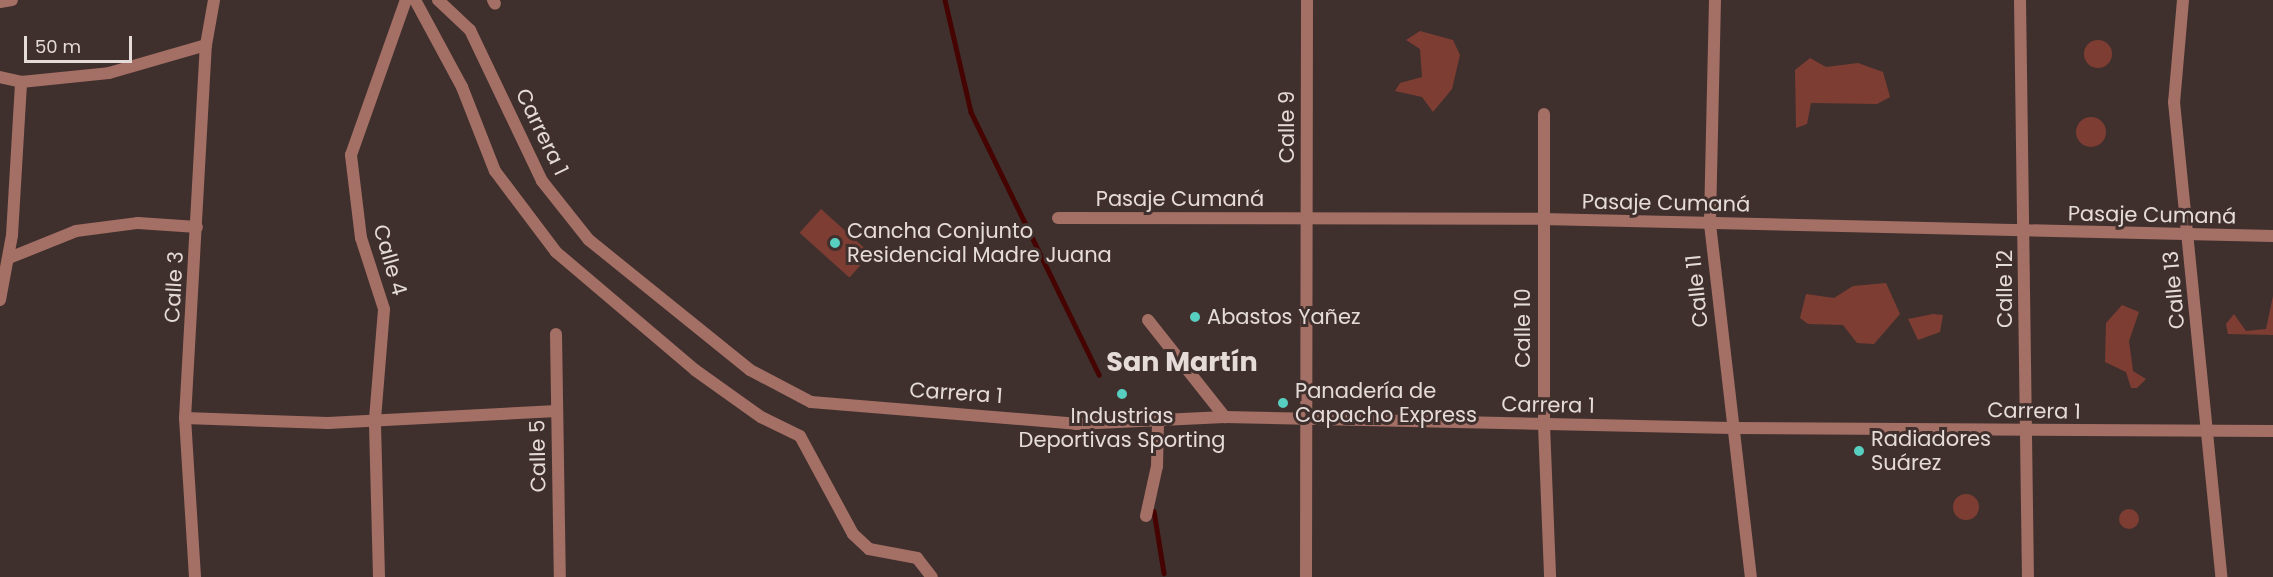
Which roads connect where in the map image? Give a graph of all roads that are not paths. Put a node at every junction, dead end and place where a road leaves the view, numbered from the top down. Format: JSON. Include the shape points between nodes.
{"nodes":[{"id":1,"x":12,"y":0,"type":"edge"},
{"id":2,"x":214,"y":0,"type":"edge"},
{"id":3,"x":406,"y":0,"type":"edge"},
{"id":4,"x":415,"y":0,"type":"edge"},
{"id":5,"x":438,"y":0,"type":"edge"},
{"id":6,"x":1307,"y":0,"type":"edge"},
{"id":7,"x":1715,"y":0,"type":"edge"},
{"id":8,"x":2020,"y":0,"type":"edge"},
{"id":9,"x":2183,"y":0,"type":"edge"},
{"id":10,"x":0,"y":2,"type":"edge"},
{"id":11,"x":206,"y":45,"type":"junction"},
{"id":12,"x":0,"y":77,"type":"edge"},
{"id":13,"x":21,"y":81,"type":"junction"},
{"id":14,"x":1544,"y":114,"type":"dead end"},
{"id":15,"x":1058,"y":218,"type":"dead end"},
{"id":16,"x":1542,"y":219,"type":"junction"},
{"id":17,"x":1307,"y":220,"type":"junction"},
{"id":18,"x":1710,"y":224,"type":"junction"},
{"id":19,"x":197,"y":227,"type":"junction"},
{"id":20,"x":2024,"y":230,"type":"junction"},
{"id":21,"x":2273,"y":236,"type":"edge"},
{"id":22,"x":2189,"y":237,"type":"junction"},
{"id":23,"x":9,"y":258,"type":"junction"},
{"id":24,"x":0,"y":300,"type":"edge"},
{"id":25,"x":1148,"y":320,"type":"dead end"},
{"id":26,"x":556,"y":334,"type":"dead end"},
{"id":27,"x":557,"y":411,"type":"junction"},
{"id":28,"x":1225,"y":417,"type":"junction"},
{"id":29,"x":185,"y":418,"type":"junction"},
{"id":30,"x":375,"y":419,"type":"junction"},
{"id":31,"x":1307,"y":419,"type":"junction"},
{"id":32,"x":1158,"y":423,"type":"junction"},
{"id":33,"x":1544,"y":425,"type":"junction"},
{"id":34,"x":1731,"y":428,"type":"junction"},
{"id":35,"x":2025,"y":431,"type":"junction"},
{"id":36,"x":2273,"y":431,"type":"edge"},
{"id":37,"x":2206,"y":433,"type":"junction"},
{"id":38,"x":1146,"y":516,"type":"dead end"},
{"id":39,"x":195,"y":577,"type":"edge"},
{"id":40,"x":380,"y":577,"type":"edge"},
{"id":41,"x":560,"y":577,"type":"edge"},
{"id":42,"x":932,"y":577,"type":"edge"},
{"id":43,"x":1306,"y":577,"type":"edge"},
{"id":44,"x":1550,"y":577,"type":"edge"},
{"id":45,"x":1751,"y":577,"type":"edge"},
{"id":46,"x":2028,"y":577,"type":"edge"},
{"id":47,"x":2221,"y":577,"type":"edge"}],
"edges":[{"from":1,"to":10,"type":"street"},
{"from":2,"to":11,"type":"street","name":"Calle 3"},
{"from":3,"to":30,"type":"street","name":"Calle 4","via":[[351,155],[361,238],[384,309]]},
{"from":4,"to":42,"type":"street","via":[[462,87],[495,171],[556,252],[695,370],[761,417],[800,436],[853,534],[868,549],[917,558]]},
{"from":5,"to":32,"type":"street","name":"Carrera 1","via":[[470,30],[542,181],[589,240],[782,391],[811,402],[1076,424]]},
{"from":6,"to":17,"type":"street","name":"Calle 9"},
{"from":7,"to":18,"type":"street","name":"Calle 11"},
{"from":8,"to":20,"type":"street","name":"Calle 12"},
{"from":9,"to":22,"type":"street","name":"Calle 13","via":[[2174,102]]},
{"from":11,"to":13,"type":"street","via":[[109,73]]},
{"from":11,"to":19,"type":"street","name":"Calle 3"},
{"from":12,"to":13,"type":"street"},
{"from":13,"to":23,"type":"street"},
{"from":14,"to":16,"type":"street","name":"Calle 10"},
{"from":15,"to":17,"type":"street","name":"Pasaje Cumaná"},
{"from":16,"to":17,"type":"street","name":"Pasaje Cumaná"},
{"from":16,"to":18,"type":"street","name":"Pasaje Cumaná"},
{"from":16,"to":33,"type":"street","name":"Calle 10"},
{"from":17,"to":31,"type":"street","name":"Calle 9"},
{"from":18,"to":20,"type":"street","name":"Pasaje Cumaná"},
{"from":18,"to":34,"type":"street","name":"Calle 11"},
{"from":19,"to":23,"type":"street","via":[[138,223],[76,231]]},
{"from":19,"to":29,"type":"street","name":"Calle 3"},
{"from":20,"to":22,"type":"street","name":"Pasaje Cumaná"},
{"from":20,"to":35,"type":"street","name":"Calle 12"},
{"from":21,"to":22,"type":"street","name":"Pasaje Cumaná"},
{"from":22,"to":37,"type":"street","name":"Calle 13"},
{"from":23,"to":24,"type":"street"},
{"from":25,"to":28,"type":"street"},
{"from":26,"to":27,"type":"street","name":"Calle 5"},
{"from":27,"to":30,"type":"street"},
{"from":27,"to":41,"type":"street","name":"Calle 5"},
{"from":28,"to":31,"type":"street","name":"Carrera 1"},
{"from":28,"to":32,"type":"street","name":"Carrera 1"},
{"from":29,"to":30,"type":"street"},
{"from":29,"to":39,"type":"street","name":"Calle 3"},
{"from":30,"to":40,"type":"street","name":"Calle 4"},
{"from":31,"to":33,"type":"street","name":"Carrera 1"},
{"from":31,"to":43,"type":"street","name":"Calle 9"},
{"from":32,"to":38,"type":"street","via":[[1157,466]]},
{"from":33,"to":34,"type":"street","name":"Carrera 1"},
{"from":33,"to":44,"type":"street","name":"Calle 10"},
{"from":34,"to":35,"type":"street","name":"Carrera 1"},
{"from":34,"to":45,"type":"street","name":"Calle 11"},
{"from":35,"to":37,"type":"street","name":"Carrera 1"},
{"from":35,"to":46,"type":"street","name":"Calle 12"},
{"from":36,"to":37,"type":"street","name":"Carrera 1"},
{"from":37,"to":47,"type":"street","name":"Calle 13"}]}
